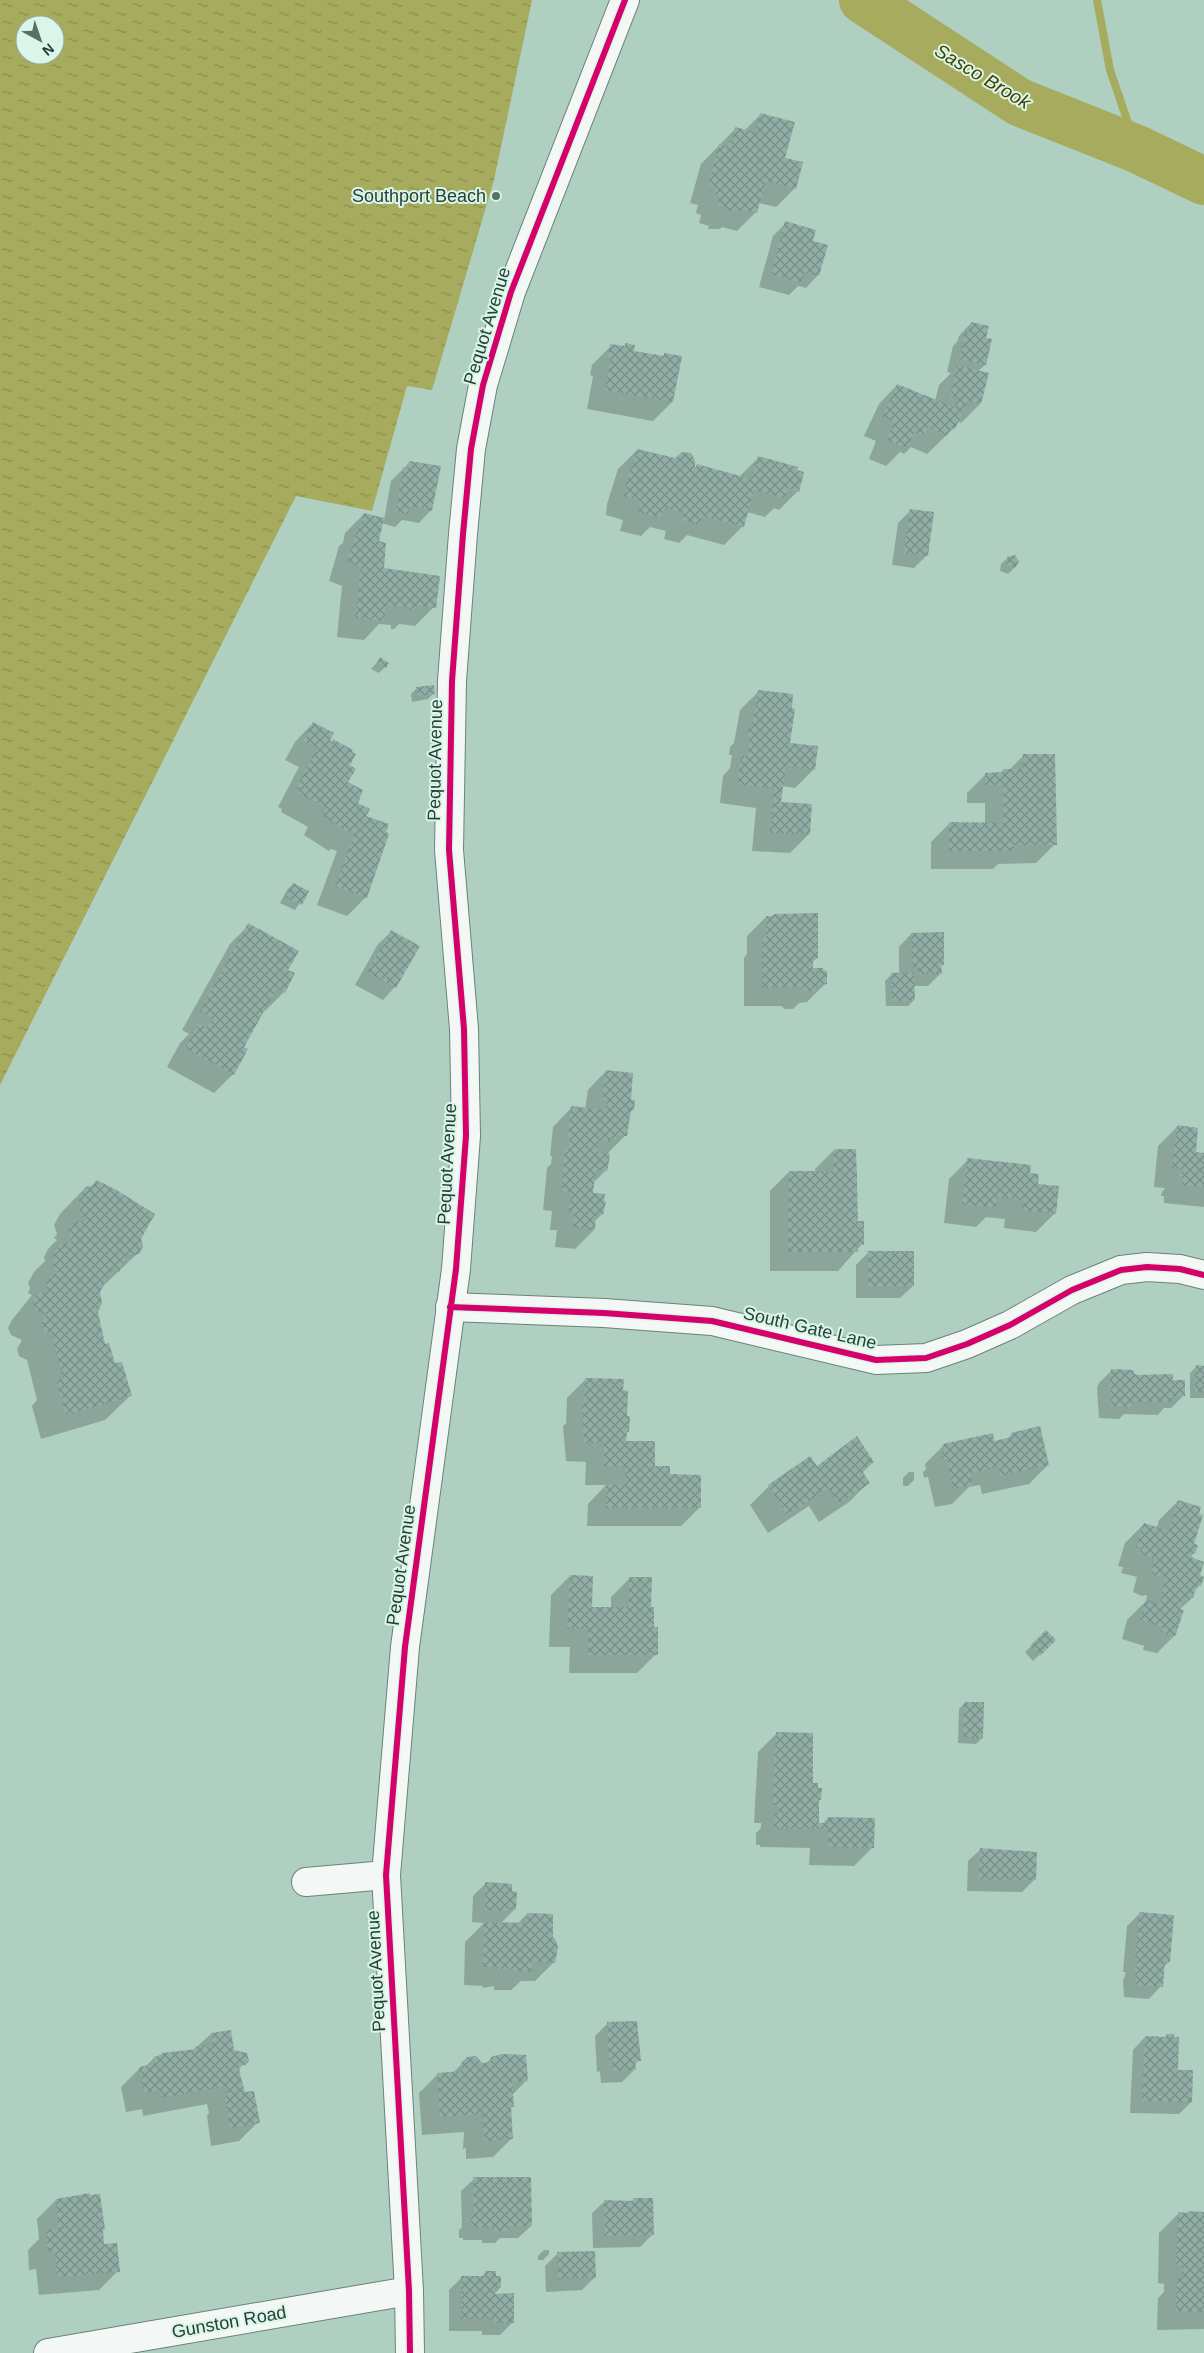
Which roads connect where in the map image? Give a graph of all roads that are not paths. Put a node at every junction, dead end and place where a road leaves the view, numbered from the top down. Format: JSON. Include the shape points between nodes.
{"nodes":[{"id":1,"x":625,"y":0,"type":"edge"},
{"id":2,"x":1204,"y":1275,"type":"edge"},
{"id":3,"x":450,"y":1307,"type":"junction"},
{"id":4,"x":386,"y":1875,"type":"junction"},
{"id":5,"x":306,"y":1882,"type":"dead end"},
{"id":6,"x":409,"y":2291,"type":"junction"},
{"id":7,"x":48,"y":2353,"type":"edge"},
{"id":8,"x":410,"y":2353,"type":"edge"}],
"edges":[{"from":1,"to":3,"type":"street","name":"Pequot Avenue","via":[[512,292],[483,384],[471,449],[452,681],[449,850],[464,1029],[466,1136]]},
{"from":2,"to":3,"type":"street","name":"South Gate Lane","via":[[1180,1268],[1121,1270],[1072,1290],[1010,1325],[926,1358],[876,1360],[712,1321],[604,1312]]},
{"from":3,"to":4,"type":"street","name":"Pequot Avenue","via":[[404,1647]]},
{"from":4,"to":5,"type":"street"},
{"from":4,"to":6,"type":"street","name":"Pequot Avenue"},
{"from":6,"to":7,"type":"street","name":"Gunston Road"},
{"from":6,"to":8,"type":"street","name":"Pequot Avenue"}]}
